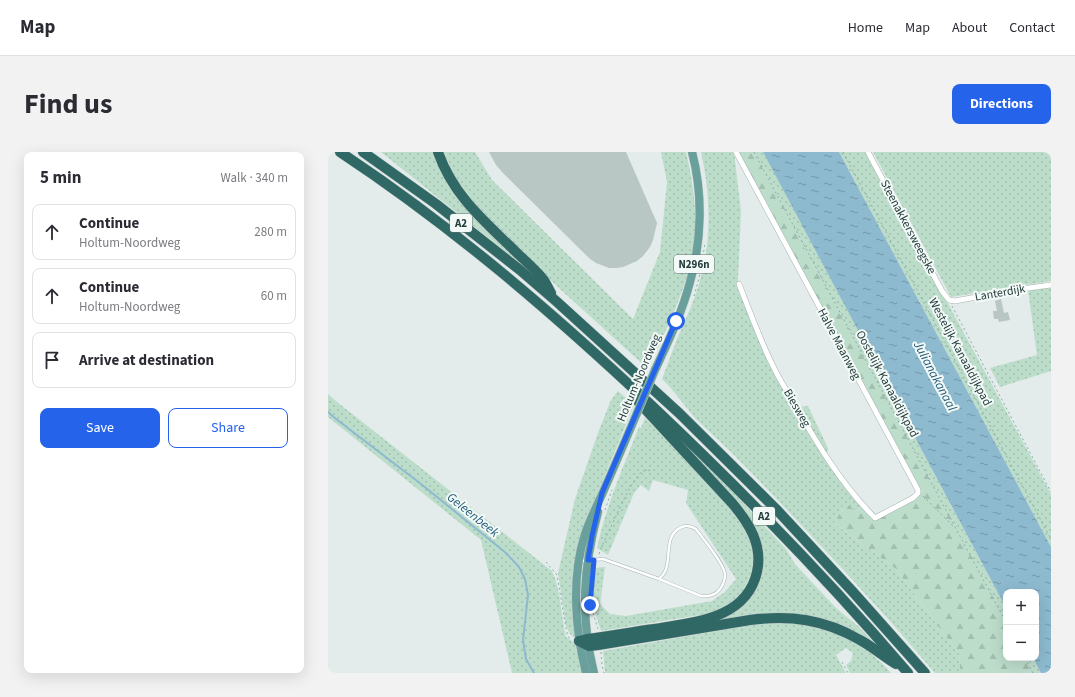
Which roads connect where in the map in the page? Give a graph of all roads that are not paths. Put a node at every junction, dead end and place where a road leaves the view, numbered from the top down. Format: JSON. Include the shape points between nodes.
{"nodes":[{"id":1,"x":340,"y":152,"type":"edge"},
{"id":2,"x":363,"y":152,"type":"edge"},
{"id":3,"x":438,"y":152,"type":"edge"},
{"id":4,"x":692,"y":152,"type":"edge"},
{"id":5,"x":736,"y":152,"type":"edge"},
{"id":6,"x":868,"y":152,"type":"edge"},
{"id":7,"x":739,"y":284,"type":"dead end"},
{"id":8,"x":1051,"y":285,"type":"edge"},
{"id":9,"x":949,"y":300,"type":"joint"},
{"id":10,"x":556,"y":301,"type":"junction"},
{"id":11,"x":616,"y":372,"type":"junction"},
{"id":12,"x":877,"y":518,"type":"joint"},
{"id":13,"x":583,"y":561,"type":"junction"},
{"id":14,"x":659,"y":579,"type":"junction"},
{"id":15,"x":600,"y":641,"type":"junction"},
{"id":16,"x":585,"y":642,"type":"junction"},
{"id":17,"x":906,"y":671,"type":"edge"},
{"id":18,"x":586,"y":673,"type":"edge"},
{"id":19,"x":594,"y":673,"type":"edge"},
{"id":20,"x":925,"y":673,"type":"edge"}],
"edges":[{"from":1,"to":11,"type":"highway","number":"A2","via":[[477,251]]},
{"from":2,"to":10,"type":"highway","number":"A2","via":[[436,204]]},
{"from":3,"to":10,"type":"highway","number":"A2","via":[[446,172],[461,196],[542,279]]},
{"from":4,"to":13,"type":"main road","name":"Holtum-Noordweg","number":"N296n","bridge":true,"via":[[699,206],[699,232],[690,283],[674,327],[585,534]]},
{"from":5,"to":12,"type":"street","name":"Halve Maanweg","via":[[918,490],[913,498]]},
{"from":6,"to":9,"type":"street","name":"Steenakkersweegske"},
{"from":7,"to":12,"type":"street","name":"Biesweg","via":[[773,366],[808,428],[835,469]]},
{"from":8,"to":9,"type":"street","name":"Lanterdijk"},
{"from":10,"to":20,"type":"highway","number":"A2","via":[[679,413],[777,510]]},
{"from":11,"to":15,"type":"highway","number":"A2","via":[[639,404],[745,519],[754,536],[758,559],[756,576],[748,592],[726,612],[698,621]]},
{"from":11,"to":17,"type":"highway","number":"A2","via":[[768,520]]},
{"from":13,"to":14,"type":"lane","via":[[603,559]]},
{"from":13,"to":16,"type":"main road","name":"Holtum-Noordweg","number":"N296n","via":[[576,591],[576,616]]},
{"from":14,"to":14,"type":"lane","via":[[667,569],[671,539],[675,532],[686,526],[696,529],[725,574],[720,590],[707,597]]},
{"from":15,"to":16,"type":"highway","number":"A2"},
{"from":15,"to":17,"type":"highway","number":"A2","via":[[750,620],[793,618],[818,622],[845,632],[862,640]]},
{"from":16,"to":18,"type":"main road","name":"Holtum-Noordweg","number":"N296n"},
{"from":16,"to":19,"type":"main road","name":"Holtum-Noordweg","number":"N296n"}]}
